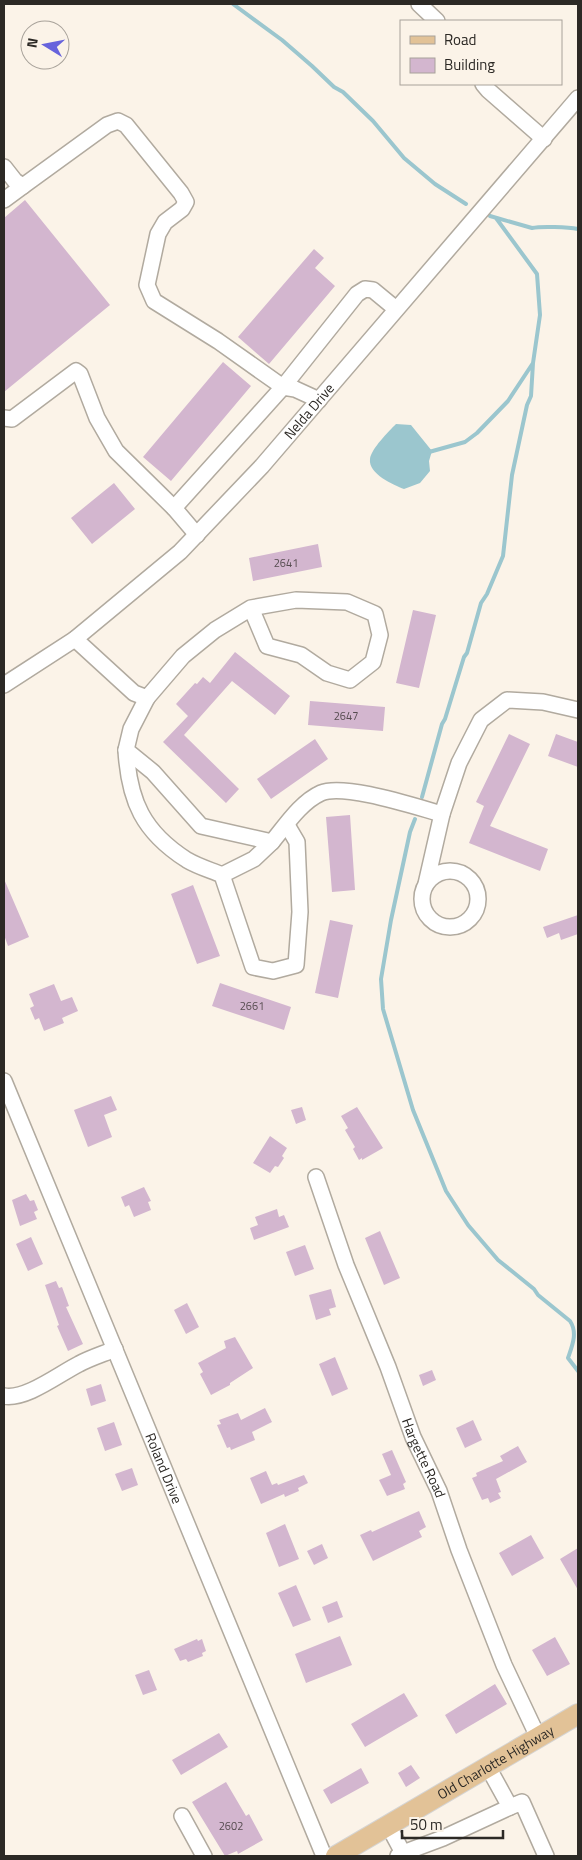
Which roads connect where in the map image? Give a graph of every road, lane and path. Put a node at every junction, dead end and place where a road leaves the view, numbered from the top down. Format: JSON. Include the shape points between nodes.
{"nodes":[{"id":1,"x":419,"y":4,"type":"edge"},
{"id":2,"x":436,"y":20,"type":"edge"},
{"id":3,"x":485,"y":85,"type":"edge"},
{"id":4,"x":578,"y":98,"type":"edge"},
{"id":5,"x":544,"y":139,"type":"junction"},
{"id":6,"x":4,"y":167,"type":"edge"},
{"id":7,"x":23,"y":186,"type":"junction"},
{"id":8,"x":4,"y":200,"type":"edge"},
{"id":9,"x":396,"y":309,"type":"junction"},
{"id":10,"x":282,"y":388,"type":"junction"},
{"id":11,"x":319,"y":400,"type":"junction"},
{"id":12,"x":4,"y":418,"type":"edge"},
{"id":13,"x":174,"y":508,"type":"junction"},
{"id":14,"x":197,"y":535,"type":"junction"},
{"id":15,"x":251,"y":608,"type":"junction"},
{"id":16,"x":75,"y":639,"type":"junction"},
{"id":17,"x":4,"y":685,"type":"edge"},
{"id":18,"x":146,"y":698,"type":"junction"},
{"id":19,"x":578,"y":710,"type":"edge"},
{"id":20,"x":126,"y":750,"type":"junction"},
{"id":21,"x":442,"y":814,"type":"junction"},
{"id":22,"x":287,"y":824,"type":"junction"},
{"id":23,"x":272,"y":842,"type":"junction"},
{"id":24,"x":222,"y":876,"type":"junction"},
{"id":25,"x":426,"y":884,"type":"dead end"},
{"id":26,"x":4,"y":1081,"type":"edge"},
{"id":27,"x":316,"y":1177,"type":"dead end"},
{"id":28,"x":115,"y":1349,"type":"junction"},
{"id":29,"x":4,"y":1396,"type":"edge"},
{"id":30,"x":578,"y":1714,"type":"edge"},
{"id":31,"x":538,"y":1738,"type":"junction"},
{"id":32,"x":488,"y":1767,"type":"junction"},
{"id":33,"x":510,"y":1807,"type":"junction"},
{"id":34,"x":182,"y":1816,"type":"dead end"},
{"id":35,"x":388,"y":1825,"type":"junction"},
{"id":36,"x":400,"y":1855,"type":"edge"},
{"id":37,"x":204,"y":1856,"type":"edge"},
{"id":38,"x":324,"y":1856,"type":"edge"},
{"id":39,"x":336,"y":1856,"type":"edge"},
{"id":40,"x":546,"y":1856,"type":"edge"}],
"edges":[{"from":1,"to":2,"type":"street"},
{"from":3,"to":5,"type":"street"},
{"from":4,"to":5,"type":"street","name":"Nelda Drive"},
{"from":5,"to":9,"type":"street","name":"Nelda Drive"},
{"from":6,"to":7,"type":"street","via":[[15,182]]},
{"from":7,"to":8,"type":"street"},
{"from":7,"to":10,"type":"street","via":[[107,124],[118,121],[126,126],[186,202],[165,222],[158,234],[147,285],[154,301],[218,341]]},
{"from":9,"to":10,"type":"street","via":[[373,290],[365,289],[357,294]]},
{"from":9,"to":11,"type":"street","name":"Nelda Drive"},
{"from":10,"to":11,"type":"street","via":[[296,389]]},
{"from":10,"to":13,"type":"street"},
{"from":11,"to":14,"type":"street","name":"Nelda Drive"},
{"from":12,"to":13,"type":"street","via":[[12,419],[76,371],[116,451]]},
{"from":13,"to":14,"type":"street"},
{"from":14,"to":16,"type":"street","name":"Nelda Drive","via":[[150,579]]},
{"from":15,"to":15,"type":"street","via":[[296,600],[347,602],[375,614],[380,635],[373,662],[350,680],[327,673],[302,655],[267,646]]},
{"from":15,"to":18,"type":"street","via":[[215,630],[183,656]]},
{"from":16,"to":17,"type":"street","name":"Nelda Drive"},
{"from":16,"to":18,"type":"street","via":[[134,693]]},
{"from":18,"to":20,"type":"street","via":[[131,729]]},
{"from":19,"to":21,"type":"street","via":[[543,702],[507,700],[481,720],[459,763]]},
{"from":20,"to":23,"type":"street","via":[[153,772],[201,826]]},
{"from":20,"to":24,"type":"street","via":[[132,792],[140,814],[160,840],[188,860]]},
{"from":21,"to":22,"type":"street","via":[[346,790],[322,792],[305,804]]},
{"from":21,"to":25,"type":"street"},
{"from":22,"to":23,"type":"street"},
{"from":22,"to":24,"type":"street","via":[[297,842],[300,912],[296,965],[273,972],[253,967]]},
{"from":23,"to":24,"type":"street","via":[[254,859]]},
{"from":26,"to":28,"type":"street","name":"Roland Drive"},
{"from":27,"to":31,"type":"street","name":"Hargette Road","via":[[346,1265],[413,1437],[439,1491],[504,1665]]},
{"from":28,"to":29,"type":"street","via":[[32,1390]]},
{"from":28,"to":38,"type":"street","name":"Roland Drive"},
{"from":30,"to":31,"type":"main road","name":"Old Charlotte Highway"},
{"from":31,"to":32,"type":"main road","name":"Old Charlotte Highway"},
{"from":32,"to":33,"type":"street"},
{"from":32,"to":35,"type":"main road","name":"Old Charlotte Highway"},
{"from":33,"to":36,"type":"street"},
{"from":33,"to":40,"type":"street","via":[[522,1802]]},
{"from":34,"to":37,"type":"street"},
{"from":35,"to":36,"type":"street"},
{"from":35,"to":39,"type":"main road","name":"Old Charlotte Highway"}]}
